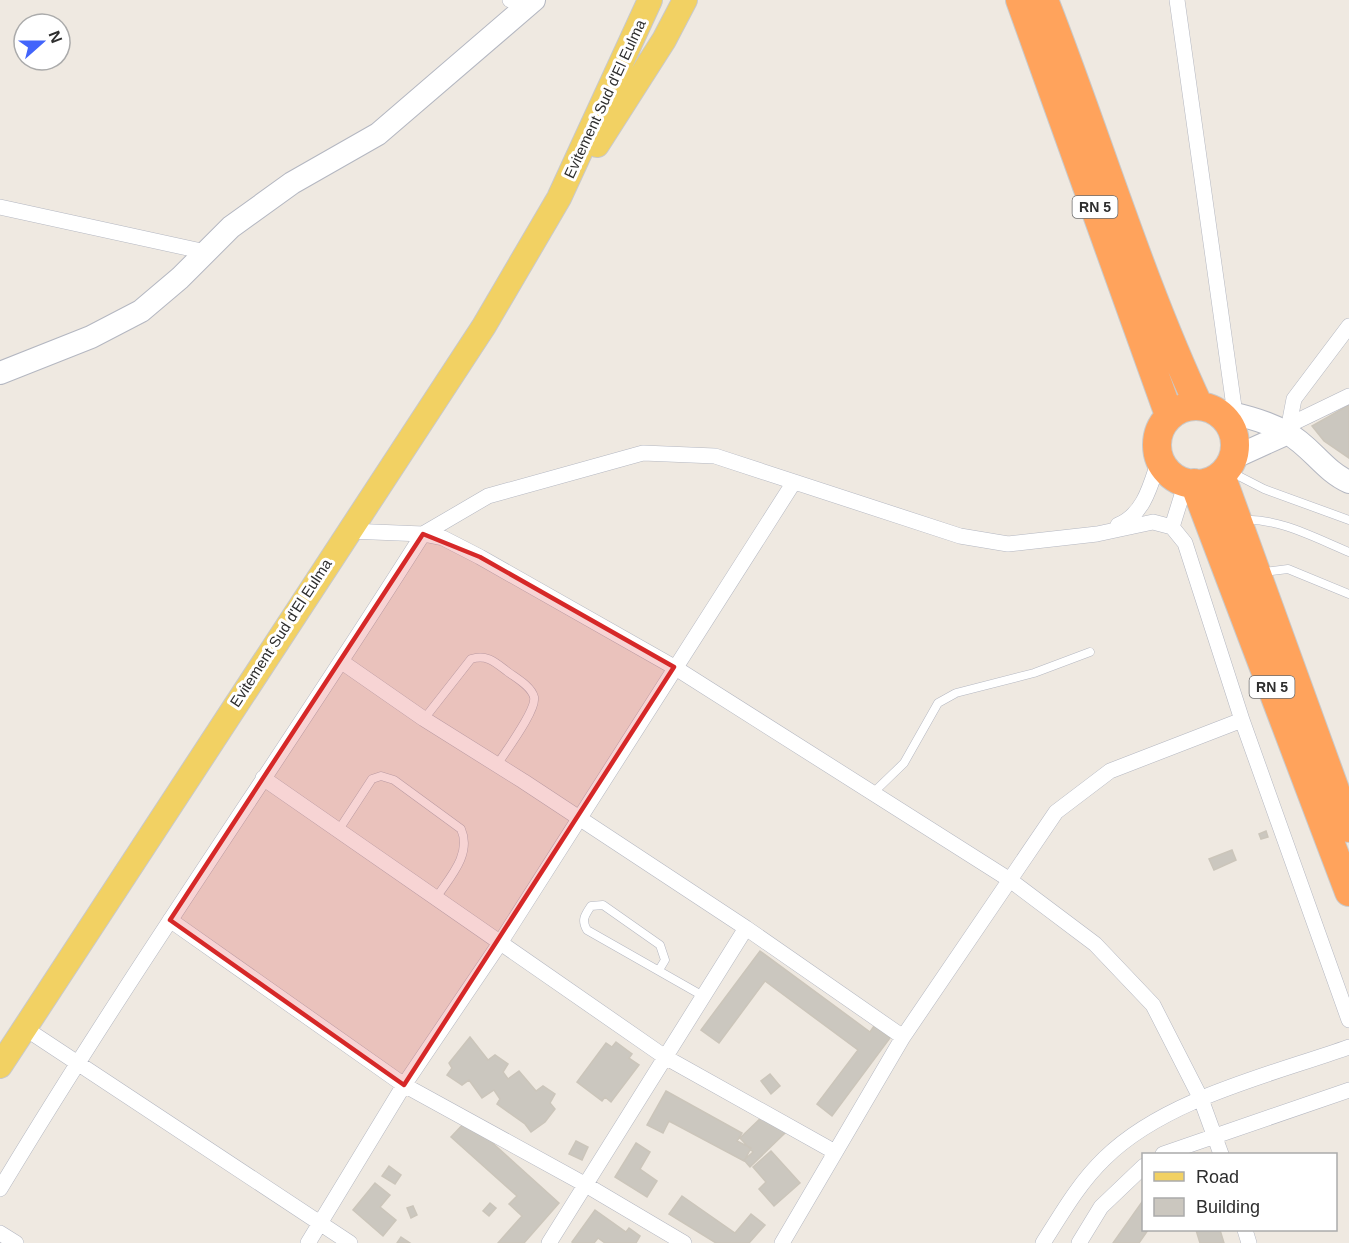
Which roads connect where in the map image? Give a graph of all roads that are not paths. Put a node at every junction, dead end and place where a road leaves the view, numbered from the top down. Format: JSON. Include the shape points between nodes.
{"nodes":[{"id":1,"x":650,"y":0,"type":"edge"},
{"id":2,"x":686,"y":0,"type":"edge"},
{"id":3,"x":1020,"y":0,"type":"edge"},
{"id":4,"x":1044,"y":0,"type":"edge"},
{"id":5,"x":1178,"y":0,"type":"edge"},
{"id":6,"x":524,"y":2,"type":"edge"},
{"id":7,"x":559,"y":198,"type":"junction"},
{"id":8,"x":0,"y":207,"type":"edge"},
{"id":9,"x":206,"y":252,"type":"junction"},
{"id":10,"x":1349,"y":326,"type":"edge"},
{"id":11,"x":0,"y":374,"type":"edge"},
{"id":12,"x":1349,"y":396,"type":"edge"},
{"id":13,"x":1215,"y":409,"type":"junction"},
{"id":14,"x":1169,"y":415,"type":"junction"},
{"id":15,"x":1288,"y":429,"type":"junction"},
{"id":16,"x":1160,"y":457,"type":"junction"},
{"id":17,"x":1212,"y":474,"type":"junction"},
{"id":18,"x":794,"y":482,"type":"junction"},
{"id":19,"x":1349,"y":482,"type":"edge"},
{"id":20,"x":1349,"y":520,"type":"edge"},
{"id":21,"x":1235,"y":521,"type":"junction"},
{"id":22,"x":1172,"y":527,"type":"junction"},
{"id":23,"x":349,"y":531,"type":"junction"},
{"id":24,"x":423,"y":534,"type":"junction"},
{"id":25,"x":1097,"y":534,"type":"junction"},
{"id":26,"x":1349,"y":552,"type":"edge"},
{"id":27,"x":1255,"y":574,"type":"junction"},
{"id":28,"x":1349,"y":594,"type":"edge"},
{"id":29,"x":1090,"y":652,"type":"dead end"},
{"id":30,"x":342,"y":662,"type":"junction"},
{"id":31,"x":674,"y":667,"type":"junction"},
{"id":32,"x":424,"y":719,"type":"junction"},
{"id":33,"x":1242,"y":720,"type":"junction"},
{"id":34,"x":497,"y":765,"type":"junction"},
{"id":35,"x":263,"y":778,"type":"junction"},
{"id":36,"x":874,"y":792,"type":"junction"},
{"id":37,"x":579,"y":819,"type":"junction"},
{"id":38,"x":1349,"y":828,"type":"edge"},
{"id":39,"x":338,"y":831,"type":"junction"},
{"id":40,"x":1010,"y":880,"type":"junction"},
{"id":41,"x":1349,"y":892,"type":"edge"},
{"id":42,"x":436,"y":898,"type":"junction"},
{"id":43,"x":170,"y":920,"type":"junction"},
{"id":44,"x":746,"y":928,"type":"junction"},
{"id":45,"x":500,"y":943,"type":"junction"},
{"id":46,"x":659,"y":970,"type":"junction"},
{"id":47,"x":703,"y":996,"type":"junction"},
{"id":48,"x":1349,"y":1020,"type":"edge"},
{"id":49,"x":26,"y":1029,"type":"junction"},
{"id":50,"x":903,"y":1037,"type":"junction"},
{"id":51,"x":1349,"y":1047,"type":"edge"},
{"id":52,"x":665,"y":1057,"type":"junction"},
{"id":53,"x":76,"y":1062,"type":"junction"},
{"id":54,"x":0,"y":1066,"type":"edge"},
{"id":55,"x":404,"y":1085,"type":"junction"},
{"id":56,"x":1349,"y":1090,"type":"edge"},
{"id":57,"x":1202,"y":1100,"type":"junction"},
{"id":58,"x":1214,"y":1135,"type":"junction"},
{"id":59,"x":835,"y":1152,"type":"junction"},
{"id":60,"x":1168,"y":1153,"type":"edge"},
{"id":61,"x":1220,"y":1153,"type":"edge"},
{"id":62,"x":1142,"y":1167,"type":"edge"},
{"id":63,"x":586,"y":1185,"type":"junction"},
{"id":64,"x":0,"y":1189,"type":"edge"},
{"id":65,"x":320,"y":1224,"type":"junction"},
{"id":66,"x":0,"y":1233,"type":"edge"},
{"id":67,"x":16,"y":1243,"type":"edge"},
{"id":68,"x":308,"y":1243,"type":"edge"},
{"id":69,"x":350,"y":1243,"type":"edge"},
{"id":70,"x":549,"y":1243,"type":"edge"},
{"id":71,"x":684,"y":1243,"type":"edge"},
{"id":72,"x":782,"y":1243,"type":"edge"},
{"id":73,"x":1043,"y":1243,"type":"edge"},
{"id":74,"x":1079,"y":1243,"type":"edge"}],
"edges":[{"from":1,"to":7,"type":"main road","name":"Evitement Sud d'El Eulma"},
{"from":2,"to":7,"type":"main road","name":"Evitement Sud d'El Eulma","via":[[614,121]]},
{"from":3,"to":14,"type":"highway","number":"RN 5"},
{"from":4,"to":13,"type":"highway","number":"RN 5","via":[[1170,343]]},
{"from":5,"to":13,"type":"street"},
{"from":6,"to":9,"type":"street","via":[[378,134],[292,183],[231,227]]},
{"from":7,"to":23,"type":"main road","name":"Evitement Sud d'El Eulma","via":[[484,326]]},
{"from":8,"to":9,"type":"street"},
{"from":9,"to":11,"type":"street","via":[[141,310],[91,337]]},
{"from":10,"to":15,"type":"street","via":[[1294,399]]},
{"from":12,"to":15,"type":"street"},
{"from":13,"to":14,"type":"highway","via":[[1186,407]]},
{"from":13,"to":15,"type":"street"},
{"from":13,"to":17,"type":"highway","number":"RN 5","via":[[1232,429],[1235,443]]},
{"from":14,"to":16,"type":"highway","via":[[1159,432]]},
{"from":15,"to":17,"type":"street"},
{"from":15,"to":19,"type":"street","via":[[1335,476]]},
{"from":16,"to":17,"type":"highway","number":"RN 5","via":[[1166,468]]},
{"from":16,"to":25,"type":"street","via":[[1145,500],[1129,521]]},
{"from":17,"to":20,"type":"lane"},
{"from":17,"to":21,"type":"highway","number":"RN 5"},
{"from":17,"to":22,"type":"street"},
{"from":17,"to":41,"type":"highway","number":"RN 5"},
{"from":18,"to":24,"type":"street","via":[[715,456],[643,453],[488,496]]},
{"from":18,"to":25,"type":"street","via":[[960,536],[998,543]]},
{"from":18,"to":31,"type":"street"},
{"from":21,"to":26,"type":"lane","via":[[1260,519]]},
{"from":21,"to":27,"type":"highway","number":"RN 5"},
{"from":22,"to":25,"type":"street","via":[[1153,522]]},
{"from":22,"to":33,"type":"street","via":[[1185,543]]},
{"from":23,"to":24,"type":"street"},
{"from":23,"to":49,"type":"main road","name":"Evitement Sud d'El Eulma"},
{"from":24,"to":30,"type":"street"},
{"from":24,"to":31,"type":"street","via":[[443,538],[480,557]]},
{"from":27,"to":28,"type":"lane","via":[[1288,568]]},
{"from":27,"to":38,"type":"highway","number":"RN 5"},
{"from":29,"to":36,"type":"lane","via":[[1034,673],[956,693],[938,704],[904,764]]},
{"from":30,"to":32,"type":"street"},
{"from":30,"to":35,"type":"street"},
{"from":31,"to":36,"type":"street"},
{"from":31,"to":37,"type":"street"},
{"from":32,"to":34,"type":"street"},
{"from":32,"to":34,"type":"lane","via":[[471,660],[481,656],[491,659],[531,689],[535,699]]},
{"from":33,"to":40,"type":"street","via":[[1110,771],[1056,812]]},
{"from":33,"to":48,"type":"street"},
{"from":34,"to":37,"type":"street"},
{"from":35,"to":39,"type":"street"},
{"from":35,"to":43,"type":"street"},
{"from":36,"to":40,"type":"street"},
{"from":37,"to":44,"type":"street"},
{"from":37,"to":45,"type":"street"},
{"from":39,"to":42,"type":"street"},
{"from":39,"to":42,"type":"lane","via":[[372,779],[381,776],[394,780],[461,829],[466,840],[463,856]]},
{"from":40,"to":50,"type":"street"},
{"from":40,"to":57,"type":"street","via":[[1095,944],[1153,1005]]},
{"from":42,"to":45,"type":"street"},
{"from":43,"to":53,"type":"street"},
{"from":43,"to":55,"type":"street"},
{"from":44,"to":47,"type":"street"},
{"from":44,"to":50,"type":"street"},
{"from":45,"to":52,"type":"street"},
{"from":45,"to":55,"type":"street"},
{"from":46,"to":46,"type":"lane","via":[[587,930],[583,923],[591,906],[603,905],[660,945],[665,960]]},
{"from":46,"to":47,"type":"lane"},
{"from":47,"to":52,"type":"street"},
{"from":49,"to":53,"type":"street"},
{"from":49,"to":54,"type":"main road","name":"Evitement Sud d'El Eulma"},
{"from":50,"to":59,"type":"street"},
{"from":51,"to":57,"type":"street"},
{"from":52,"to":59,"type":"street"},
{"from":52,"to":63,"type":"street"},
{"from":53,"to":64,"type":"street"},
{"from":53,"to":65,"type":"street"},
{"from":55,"to":63,"type":"street"},
{"from":55,"to":65,"type":"street"},
{"from":56,"to":58,"type":"street"},
{"from":57,"to":58,"type":"street"},
{"from":57,"to":73,"type":"street","via":[[1143,1128],[1106,1157],[1074,1194]]},
{"from":58,"to":60,"type":"street"},
{"from":58,"to":61,"type":"street"},
{"from":59,"to":72,"type":"street"},
{"from":62,"to":74,"type":"street","via":[[1101,1207]]},
{"from":63,"to":70,"type":"street"},
{"from":63,"to":71,"type":"street"},
{"from":65,"to":68,"type":"street"},
{"from":65,"to":69,"type":"street"},
{"from":66,"to":67,"type":"street"}]}
